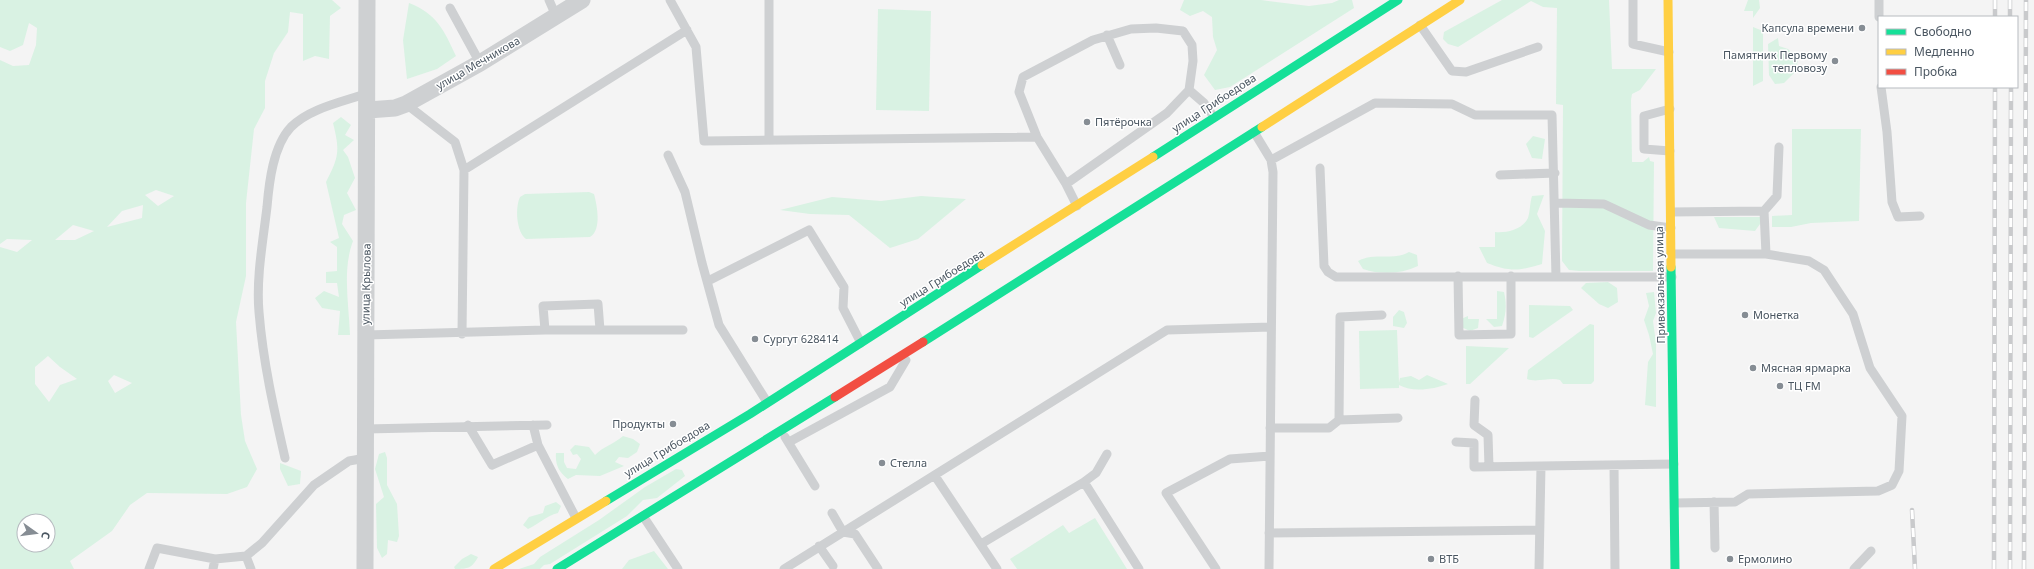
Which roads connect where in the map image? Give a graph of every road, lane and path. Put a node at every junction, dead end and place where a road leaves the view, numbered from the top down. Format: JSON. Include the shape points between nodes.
{"nodes":[{"id":1,"x":367,"y":0,"type":"edge"},
{"id":2,"x":549,"y":0,"type":"edge"},
{"id":3,"x":582,"y":0,"type":"edge"},
{"id":4,"x":670,"y":0,"type":"edge"},
{"id":5,"x":769,"y":0,"type":"edge"},
{"id":6,"x":1398,"y":0,"type":"edge"},
{"id":7,"x":1460,"y":0,"type":"edge"},
{"id":8,"x":1668,"y":0,"type":"edge"},
{"id":9,"x":1879,"y":0,"type":"edge"},
{"id":10,"x":1634,"y":1,"type":"edge"},
{"id":11,"x":1384,"y":4,"type":"edge"},
{"id":12,"x":450,"y":8,"type":"dead end"},
{"id":13,"x":556,"y":16,"type":"junction"},
{"id":14,"x":1879,"y":16,"type":"edge"},
{"id":15,"x":1420,"y":24,"type":"junction"},
{"id":16,"x":687,"y":30,"type":"junction"},
{"id":17,"x":1107,"y":35,"type":"junction"},
{"id":18,"x":1538,"y":47,"type":"dead end"},
{"id":19,"x":1669,"y":52,"type":"junction"},
{"id":20,"x":480,"y":63,"type":"junction"},
{"id":21,"x":1120,"y":64,"type":"dead end"},
{"id":22,"x":1881,"y":88,"type":"edge"},
{"id":23,"x":1189,"y":90,"type":"junction"},
{"id":24,"x":368,"y":93,"type":"junction"},
{"id":25,"x":406,"y":104,"type":"junction"},
{"id":26,"x":368,"y":110,"type":"junction"},
{"id":27,"x":1670,"y":110,"type":"junction"},
{"id":28,"x":1214,"y":118,"type":"junction"},
{"id":29,"x":1254,"y":132,"type":"junction"},
{"id":30,"x":1037,"y":137,"type":"junction"},
{"id":31,"x":769,"y":140,"type":"junction"},
{"id":32,"x":1779,"y":147,"type":"dead end"},
{"id":33,"x":1670,"y":151,"type":"junction"},
{"id":34,"x":668,"y":155,"type":"dead end"},
{"id":35,"x":1271,"y":160,"type":"junction"},
{"id":36,"x":1320,"y":168,"type":"dead end"},
{"id":37,"x":464,"y":170,"type":"junction"},
{"id":38,"x":1554,"y":173,"type":"junction"},
{"id":39,"x":1500,"y":175,"type":"dead end"},
{"id":40,"x":1066,"y":184,"type":"junction"},
{"id":41,"x":1556,"y":203,"type":"junction"},
{"id":42,"x":1077,"y":206,"type":"junction"},
{"id":43,"x":1764,"y":211,"type":"junction"},
{"id":44,"x":1671,"y":212,"type":"junction"},
{"id":45,"x":1920,"y":216,"type":"dead end"},
{"id":46,"x":1671,"y":228,"type":"junction"},
{"id":47,"x":1671,"y":254,"type":"junction"},
{"id":48,"x":1766,"y":254,"type":"junction"},
{"id":49,"x":1458,"y":276,"type":"junction"},
{"id":50,"x":1511,"y":276,"type":"junction"},
{"id":51,"x":1672,"y":276,"type":"junction"},
{"id":52,"x":1556,"y":277,"type":"junction"},
{"id":53,"x":708,"y":281,"type":"junction"},
{"id":54,"x":1382,"y":316,"type":"dead end"},
{"id":55,"x":1271,"y":327,"type":"junction"},
{"id":56,"x":545,"y":330,"type":"junction"},
{"id":57,"x":600,"y":330,"type":"junction"},
{"id":58,"x":683,"y":330,"type":"dead end"},
{"id":59,"x":462,"y":334,"type":"junction"},
{"id":60,"x":366,"y":335,"type":"junction"},
{"id":61,"x":861,"y":343,"type":"junction"},
{"id":62,"x":912,"y":350,"type":"junction"},
{"id":63,"x":1475,"y":400,"type":"dead end"},
{"id":64,"x":767,"y":402,"type":"junction"},
{"id":65,"x":1398,"y":418,"type":"dead end"},
{"id":66,"x":1339,"y":420,"type":"junction"},
{"id":67,"x":533,"y":425,"type":"junction"},
{"id":68,"x":547,"y":425,"type":"dead end"},
{"id":69,"x":468,"y":426,"type":"junction"},
{"id":70,"x":366,"y":428,"type":"junction"},
{"id":71,"x":1270,"y":428,"type":"junction"},
{"id":72,"x":780,"y":431,"type":"junction"},
{"id":73,"x":789,"y":442,"type":"junction"},
{"id":74,"x":1456,"y":442,"type":"dead end"},
{"id":75,"x":538,"y":445,"type":"junction"},
{"id":76,"x":1107,"y":454,"type":"dead end"},
{"id":77,"x":1270,"y":456,"type":"junction"},
{"id":78,"x":285,"y":458,"type":"dead end"},
{"id":79,"x":366,"y":458,"type":"junction"},
{"id":80,"x":1674,"y":464,"type":"junction"},
{"id":81,"x":1614,"y":465,"type":"junction"},
{"id":82,"x":1541,"y":466,"type":"junction"},
{"id":83,"x":1489,"y":467,"type":"junction"},
{"id":84,"x":935,"y":476,"type":"junction"},
{"id":85,"x":1084,"y":482,"type":"junction"},
{"id":86,"x":815,"y":486,"type":"dead end"},
{"id":87,"x":1714,"y":502,"type":"junction"},
{"id":88,"x":1675,"y":503,"type":"junction"},
{"id":89,"x":832,"y":513,"type":"dead end"},
{"id":90,"x":643,"y":516,"type":"junction"},
{"id":91,"x":576,"y":518,"type":"junction"},
{"id":92,"x":1539,"y":530,"type":"junction"},
{"id":93,"x":843,"y":532,"type":"junction"},
{"id":94,"x":1269,"y":533,"type":"junction"},
{"id":95,"x":981,"y":544,"type":"junction"},
{"id":96,"x":819,"y":546,"type":"junction"},
{"id":97,"x":1715,"y":548,"type":"dead end"},
{"id":98,"x":1871,"y":551,"type":"dead end"},
{"id":99,"x":246,"y":556,"type":"junction"},
{"id":100,"x":215,"y":559,"type":"junction"},
{"id":101,"x":833,"y":566,"type":"dead end"},
{"id":102,"x":149,"y":569,"type":"edge"},
{"id":103,"x":212,"y":569,"type":"edge"},
{"id":104,"x":251,"y":569,"type":"edge"},
{"id":105,"x":365,"y":569,"type":"edge"},
{"id":106,"x":494,"y":569,"type":"edge"},
{"id":107,"x":557,"y":569,"type":"edge"},
{"id":108,"x":678,"y":569,"type":"edge"},
{"id":109,"x":784,"y":569,"type":"edge"},
{"id":110,"x":878,"y":569,"type":"edge"},
{"id":111,"x":997,"y":569,"type":"edge"},
{"id":112,"x":1139,"y":569,"type":"edge"},
{"id":113,"x":1216,"y":569,"type":"edge"},
{"id":114,"x":1269,"y":569,"type":"edge"},
{"id":115,"x":1539,"y":569,"type":"edge"},
{"id":116,"x":1615,"y":569,"type":"edge"},
{"id":117,"x":1675,"y":569,"type":"edge"},
{"id":118,"x":1854,"y":569,"type":"edge"}],
"edges":[{"from":1,"to":24,"type":"street","name":"улица Крылова"},
{"from":2,"to":13,"type":"lane"},
{"from":3,"to":13,"type":"street","name":"улица Мечникова"},
{"from":4,"to":16,"type":"lane"},
{"from":5,"to":31,"type":"lane"},
{"from":6,"to":11,"type":"main road","name":"улица Грибоедова"},
{"from":7,"to":15,"type":"main road"},
{"from":8,"to":19,"type":"main road","name":"Привокзальная улица"},
{"from":9,"to":14,"type":"lane"},
{"from":10,"to":19,"type":"lane","via":[[1633,44]]},
{"from":11,"to":28,"type":"main road","name":"улица Грибоедова"},
{"from":12,"to":20,"type":"lane"},
{"from":13,"to":20,"type":"street","name":"улица Мечникова"},
{"from":15,"to":18,"type":"lane","via":[[1452,71],[1466,72]]},
{"from":15,"to":29,"type":"main road"},
{"from":16,"to":31,"type":"lane","via":[[696,47],[704,141]]},
{"from":16,"to":37,"type":"lane"},
{"from":17,"to":21,"type":"lane"},
{"from":17,"to":23,"type":"lane","via":[[1131,29],[1183,31],[1192,45],[1193,61]]},
{"from":17,"to":30,"type":"lane","via":[[1092,40],[1024,77],[1019,92]]},
{"from":19,"to":27,"type":"main road","name":"Привокзальная улица"},
{"from":20,"to":25,"type":"street","name":"улица Мечникова"},
{"from":22,"to":45,"type":"lane","via":[[1892,202],[1898,217]]},
{"from":23,"to":28,"type":"lane","via":[[1204,103]]},
{"from":23,"to":40,"type":"lane","via":[[1167,113]]},
{"from":24,"to":26,"type":"street","name":"улица Крылова"},
{"from":24,"to":78,"type":"lane","via":[[305,116],[290,128],[277,152],[270,181],[261,261],[259,311],[265,364]]},
{"from":25,"to":26,"type":"street","name":"улица Мечникова","via":[[395,108]]},
{"from":25,"to":37,"type":"lane","via":[[455,142]]},
{"from":26,"to":60,"type":"street","name":"улица Крылова"},
{"from":27,"to":33,"type":"main road","name":"Привокзальная улица"},
{"from":27,"to":33,"type":"lane","via":[[1644,116],[1644,149]]},
{"from":28,"to":42,"type":"main road","name":"улица Грибоедова"},
{"from":29,"to":35,"type":"lane"},
{"from":29,"to":62,"type":"main road"},
{"from":30,"to":31,"type":"lane"},
{"from":30,"to":40,"type":"lane"},
{"from":32,"to":43,"type":"lane","via":[[1777,196]]},
{"from":33,"to":44,"type":"main road","name":"Привокзальная улица"},
{"from":34,"to":53,"type":"lane","via":[[685,192]]},
{"from":35,"to":38,"type":"lane","via":[[1375,104],[1452,104],[1475,115],[1552,115]]},
{"from":35,"to":55,"type":"lane"},
{"from":36,"to":49,"type":"lane","via":[[1323,259],[1328,272],[1336,277]]},
{"from":37,"to":59,"type":"lane"},
{"from":38,"to":39,"type":"lane"},
{"from":38,"to":41,"type":"lane"},
{"from":40,"to":42,"type":"lane"},
{"from":41,"to":46,"type":"lane","via":[[1604,204],[1648,225]]},
{"from":41,"to":52,"type":"lane"},
{"from":42,"to":61,"type":"main road","name":"улица Грибоедова"},
{"from":43,"to":44,"type":"lane"},
{"from":43,"to":48,"type":"lane"},
{"from":44,"to":46,"type":"main road","name":"Привокзальная улица"},
{"from":46,"to":47,"type":"main road","name":"Привокзальная улица"},
{"from":47,"to":48,"type":"lane"},
{"from":47,"to":51,"type":"main road","name":"Привокзальная улица"},
{"from":48,"to":87,"type":"lane","via":[[1809,261],[1824,270],[1853,314],[1870,368],[1902,416],[1899,471],[1892,485],[1878,491],[1748,494],[1735,502]]},
{"from":49,"to":50,"type":"lane"},
{"from":49,"to":50,"type":"lane","via":[[1459,335],[1511,334]]},
{"from":50,"to":52,"type":"lane"},
{"from":51,"to":52,"type":"lane"},
{"from":51,"to":80,"type":"main road","name":"Привокзальная улица"},
{"from":53,"to":61,"type":"lane","via":[[809,230],[844,287],[842,308]]},
{"from":53,"to":64,"type":"lane","via":[[719,325]]},
{"from":54,"to":66,"type":"lane","via":[[1340,317]]},
{"from":55,"to":71,"type":"lane"},
{"from":55,"to":84,"type":"lane","via":[[1167,330]]},
{"from":56,"to":57,"type":"lane"},
{"from":56,"to":57,"type":"lane","via":[[543,306],[598,304]]},
{"from":56,"to":59,"type":"lane"},
{"from":57,"to":58,"type":"lane"},
{"from":59,"to":60,"type":"lane"},
{"from":60,"to":70,"type":"street","name":"улица Крылова"},
{"from":61,"to":64,"type":"main road","name":"улица Грибоедова"},
{"from":62,"to":72,"type":"main road"},
{"from":62,"to":73,"type":"lane","via":[[890,387]]},
{"from":63,"to":83,"type":"lane","via":[[1474,425],[1488,435]]},
{"from":64,"to":91,"type":"main road","name":"улица Грибоедова"},
{"from":65,"to":66,"type":"lane"},
{"from":66,"to":71,"type":"lane","via":[[1329,428]]},
{"from":67,"to":68,"type":"lane"},
{"from":67,"to":69,"type":"lane"},
{"from":67,"to":75,"type":"lane"},
{"from":69,"to":70,"type":"lane"},
{"from":69,"to":75,"type":"lane","via":[[492,465]]},
{"from":70,"to":79,"type":"street","name":"улица Крылова"},
{"from":71,"to":77,"type":"lane"},
{"from":72,"to":73,"type":"lane"},
{"from":72,"to":90,"type":"main road"},
{"from":73,"to":86,"type":"lane"},
{"from":74,"to":83,"type":"lane","via":[[1474,443],[1474,467]]},
{"from":75,"to":91,"type":"lane"},
{"from":76,"to":85,"type":"lane","via":[[1096,473]]},
{"from":77,"to":94,"type":"lane"},
{"from":77,"to":113,"type":"lane","via":[[1230,459],[1166,493]]},
{"from":79,"to":99,"type":"lane","via":[[349,461],[314,485],[262,543]]},
{"from":79,"to":105,"type":"street","name":"улица Крылова"},
{"from":80,"to":81,"type":"lane"},
{"from":80,"to":88,"type":"main road","name":"Привокзальная улица"},
{"from":81,"to":82,"type":"lane"},
{"from":81,"to":116,"type":"lane"},
{"from":82,"to":83,"type":"lane"},
{"from":82,"to":92,"type":"lane"},
{"from":84,"to":93,"type":"lane"},
{"from":84,"to":95,"type":"lane"},
{"from":85,"to":95,"type":"lane"},
{"from":85,"to":112,"type":"lane"},
{"from":87,"to":88,"type":"lane"},
{"from":87,"to":97,"type":"lane"},
{"from":88,"to":117,"type":"main road","name":"Привокзальная улица"},
{"from":89,"to":93,"type":"lane"},
{"from":90,"to":107,"type":"main road"},
{"from":90,"to":108,"type":"lane"},
{"from":91,"to":106,"type":"main road","name":"улица Грибоедова"},
{"from":92,"to":94,"type":"lane"},
{"from":92,"to":115,"type":"lane"},
{"from":93,"to":96,"type":"lane"},
{"from":93,"to":110,"type":"lane","via":[[855,534]]},
{"from":94,"to":114,"type":"lane"},
{"from":95,"to":111,"type":"lane"},
{"from":96,"to":101,"type":"lane"},
{"from":96,"to":109,"type":"lane"},
{"from":98,"to":118,"type":"lane"},
{"from":99,"to":100,"type":"lane"},
{"from":99,"to":104,"type":"lane"},
{"from":100,"to":102,"type":"lane","via":[[157,548]]},
{"from":100,"to":103,"type":"lane"}]}
